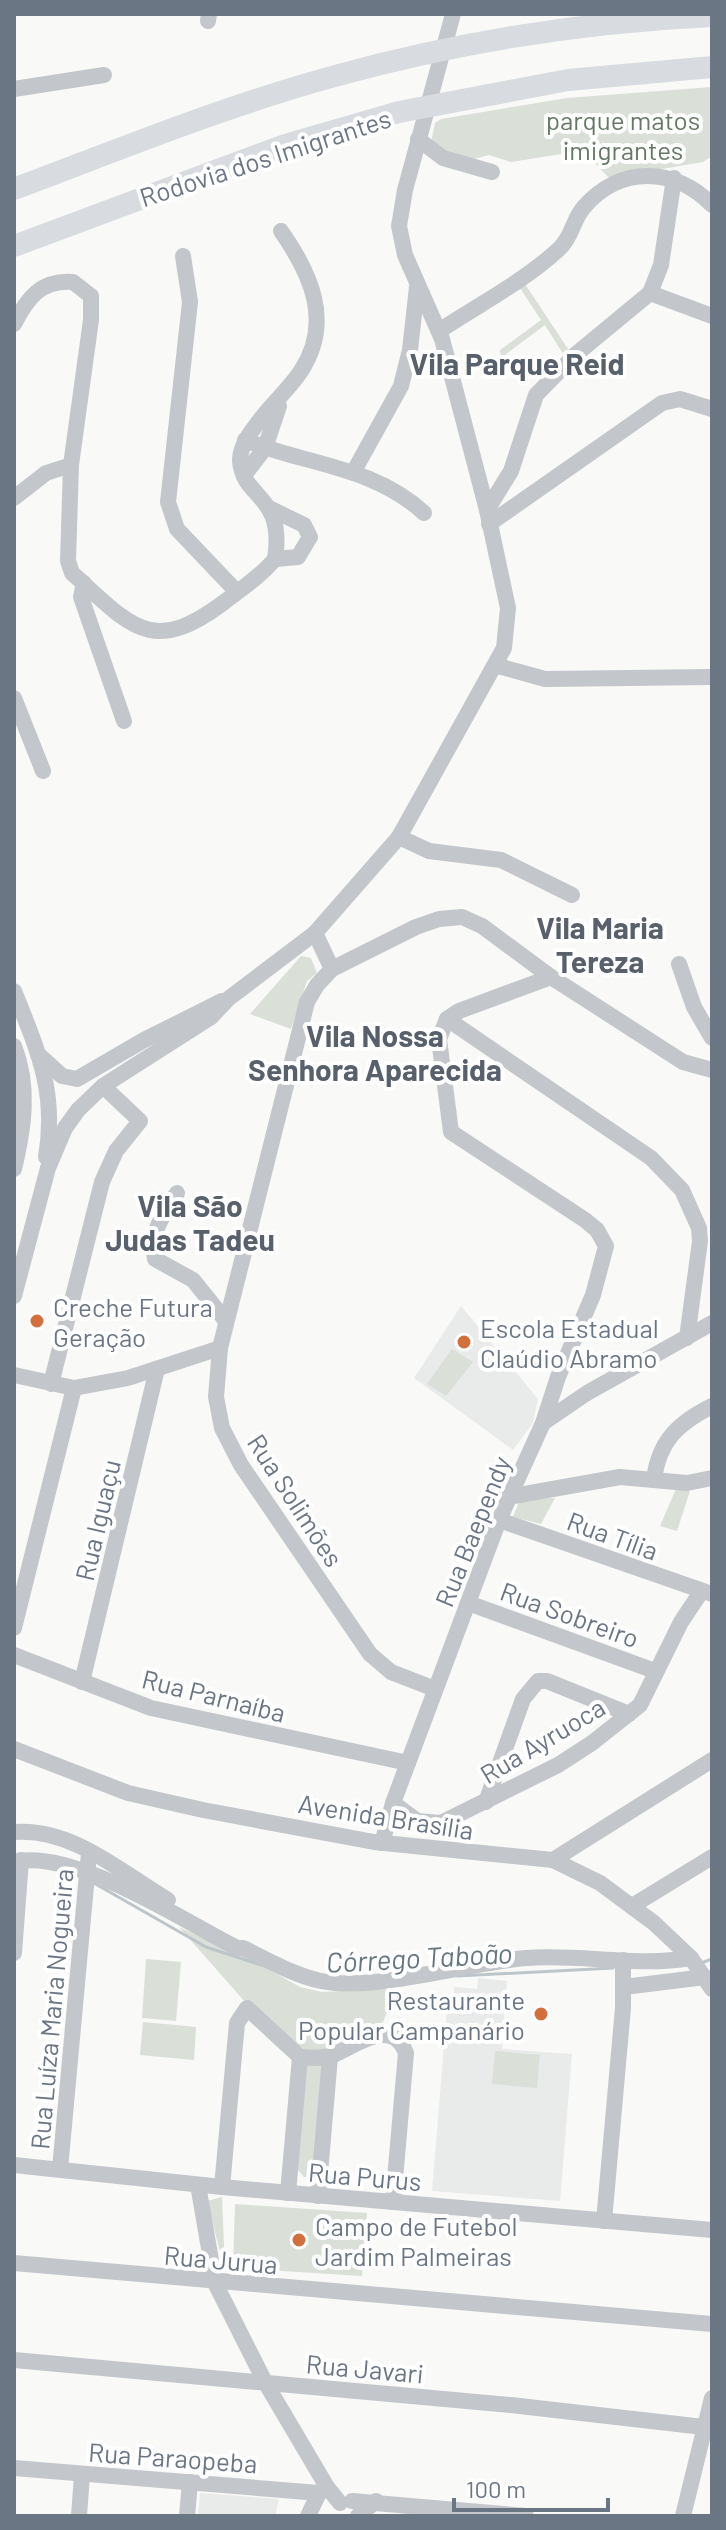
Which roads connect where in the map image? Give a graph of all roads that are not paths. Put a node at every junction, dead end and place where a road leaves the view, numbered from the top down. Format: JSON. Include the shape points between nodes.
{"nodes":[{"id":1,"x":453,"y":14,"type":"edge"},
{"id":2,"x":712,"y":16,"type":"edge"},
{"id":3,"x":712,"y":67,"type":"edge"},
{"id":4,"x":104,"y":75,"type":"dead end"},
{"id":5,"x":14,"y":89,"type":"edge"},
{"id":6,"x":418,"y":139,"type":"junction"},
{"id":7,"x":492,"y":172,"type":"dead end"},
{"id":8,"x":674,"y":178,"type":"junction"},
{"id":9,"x":14,"y":189,"type":"edge"},
{"id":10,"x":712,"y":205,"type":"edge"},
{"id":11,"x":281,"y":231,"type":"dead end"},
{"id":12,"x":14,"y":246,"type":"edge"},
{"id":13,"x":183,"y":256,"type":"dead end"},
{"id":14,"x":417,"y":285,"type":"junction"},
{"id":15,"x":650,"y":293,"type":"junction"},
{"id":16,"x":712,"y":316,"type":"edge"},
{"id":17,"x":14,"y":324,"type":"edge"},
{"id":18,"x":435,"y":324,"type":"junction"},
{"id":19,"x":410,"y":350,"type":"junction"},
{"id":20,"x":284,"y":393,"type":"junction"},
{"id":21,"x":712,"y":409,"type":"edge"},
{"id":22,"x":245,"y":440,"type":"junction"},
{"id":23,"x":265,"y":448,"type":"junction"},
{"id":24,"x":71,"y":465,"type":"junction"},
{"id":25,"x":354,"y":471,"type":"junction"},
{"id":26,"x":245,"y":474,"type":"junction"},
{"id":27,"x":14,"y":498,"type":"edge"},
{"id":28,"x":271,"y":509,"type":"junction"},
{"id":29,"x":424,"y":513,"type":"dead end"},
{"id":30,"x":488,"y":517,"type":"junction"},
{"id":31,"x":275,"y":559,"type":"junction"},
{"id":32,"x":84,"y":583,"type":"junction"},
{"id":33,"x":237,"y":592,"type":"junction"},
{"id":34,"x":498,"y":666,"type":"junction"},
{"id":35,"x":712,"y":677,"type":"edge"},
{"id":36,"x":14,"y":698,"type":"edge"},
{"id":37,"x":124,"y":721,"type":"dead end"},
{"id":38,"x":43,"y":771,"type":"dead end"},
{"id":39,"x":399,"y":837,"type":"junction"},
{"id":40,"x":572,"y":895,"type":"dead end"},
{"id":41,"x":315,"y":933,"type":"junction"},
{"id":42,"x":679,"y":964,"type":"dead end"},
{"id":43,"x":332,"y":969,"type":"junction"},
{"id":44,"x":551,"y":977,"type":"junction"},
{"id":45,"x":14,"y":991,"type":"edge"},
{"id":46,"x":228,"y":999,"type":"junction"},
{"id":47,"x":447,"y":1019,"type":"junction"},
{"id":48,"x":712,"y":1038,"type":"edge"},
{"id":49,"x":14,"y":1046,"type":"edge"},
{"id":50,"x":40,"y":1056,"type":"junction"},
{"id":51,"x":712,"y":1070,"type":"edge"},
{"id":52,"x":103,"y":1086,"type":"junction"},
{"id":53,"x":14,"y":1169,"type":"edge"},
{"id":54,"x":177,"y":1193,"type":"dead end"},
{"id":55,"x":39,"y":1194,"type":"junction"},
{"id":56,"x":712,"y":1213,"type":"edge"},
{"id":57,"x":699,"y":1228,"type":"junction"},
{"id":58,"x":14,"y":1296,"type":"edge"},
{"id":59,"x":226,"y":1321,"type":"junction"},
{"id":60,"x":712,"y":1323,"type":"edge"},
{"id":61,"x":687,"y":1338,"type":"junction"},
{"id":62,"x":220,"y":1348,"type":"junction"},
{"id":63,"x":157,"y":1369,"type":"junction"},
{"id":64,"x":14,"y":1375,"type":"edge"},
{"id":65,"x":558,"y":1377,"type":"junction"},
{"id":66,"x":51,"y":1384,"type":"junction"},
{"id":67,"x":74,"y":1388,"type":"junction"},
{"id":68,"x":587,"y":1393,"type":"junction"},
{"id":69,"x":712,"y":1406,"type":"edge"},
{"id":70,"x":543,"y":1423,"type":"junction"},
{"id":71,"x":712,"y":1478,"type":"edge"},
{"id":72,"x":654,"y":1479,"type":"junction"},
{"id":73,"x":508,"y":1497,"type":"junction"},
{"id":74,"x":499,"y":1520,"type":"junction"},
{"id":75,"x":706,"y":1593,"type":"edge"},
{"id":76,"x":468,"y":1603,"type":"junction"},
{"id":77,"x":14,"y":1628,"type":"edge"},
{"id":78,"x":14,"y":1655,"type":"edge"},
{"id":79,"x":655,"y":1671,"type":"junction"},
{"id":80,"x":82,"y":1682,"type":"junction"},
{"id":81,"x":435,"y":1689,"type":"junction"},
{"id":82,"x":629,"y":1714,"type":"junction"},
{"id":83,"x":14,"y":1749,"type":"edge"},
{"id":84,"x":712,"y":1760,"type":"edge"},
{"id":85,"x":408,"y":1763,"type":"junction"},
{"id":86,"x":486,"y":1802,"type":"junction"},
{"id":87,"x":393,"y":1803,"type":"junction"},
{"id":88,"x":14,"y":1832,"type":"edge"},
{"id":89,"x":382,"y":1843,"type":"junction"},
{"id":90,"x":89,"y":1853,"type":"junction"},
{"id":91,"x":712,"y":1857,"type":"edge"},
{"id":92,"x":553,"y":1860,"type":"junction"},
{"id":93,"x":18,"y":1861,"type":"edge"},
{"id":94,"x":88,"y":1872,"type":"junction"},
{"id":95,"x":632,"y":1906,"type":"junction"},
{"id":96,"x":243,"y":1948,"type":"junction"},
{"id":97,"x":14,"y":1953,"type":"edge"},
{"id":98,"x":691,"y":1958,"type":"junction"},
{"id":99,"x":623,"y":1960,"type":"junction"},
{"id":100,"x":708,"y":1983,"type":"edge"},
{"id":101,"x":624,"y":1987,"type":"junction"},
{"id":102,"x":300,"y":2057,"type":"junction"},
{"id":103,"x":330,"y":2057,"type":"junction"},
{"id":104,"x":14,"y":2165,"type":"edge"},
{"id":105,"x":60,"y":2169,"type":"junction"},
{"id":106,"x":198,"y":2185,"type":"junction"},
{"id":107,"x":222,"y":2187,"type":"junction"},
{"id":108,"x":288,"y":2193,"type":"junction"},
{"id":109,"x":318,"y":2196,"type":"junction"},
{"id":110,"x":393,"y":2202,"type":"junction"},
{"id":111,"x":604,"y":2221,"type":"junction"},
{"id":112,"x":712,"y":2230,"type":"edge"},
{"id":113,"x":14,"y":2263,"type":"edge"},
{"id":114,"x":215,"y":2283,"type":"junction"},
{"id":115,"x":712,"y":2324,"type":"edge"},
{"id":116,"x":14,"y":2360,"type":"edge"},
{"id":117,"x":265,"y":2382,"type":"junction"},
{"id":118,"x":712,"y":2398,"type":"edge"},
{"id":119,"x":709,"y":2427,"type":"edge"},
{"id":120,"x":14,"y":2468,"type":"edge"},
{"id":121,"x":82,"y":2475,"type":"junction"},
{"id":122,"x":190,"y":2482,"type":"junction"},
{"id":123,"x":323,"y":2490,"type":"junction"},
{"id":124,"x":350,"y":2511,"type":"edge"},
{"id":125,"x":79,"y":2516,"type":"edge"},
{"id":126,"x":187,"y":2516,"type":"edge"},
{"id":127,"x":308,"y":2516,"type":"edge"},
{"id":128,"x":526,"y":2516,"type":"edge"},
{"id":129,"x":683,"y":2516,"type":"edge"}],
"edges":[{"from":1,"to":6,"type":"street"},
{"from":2,"to":9,"type":"highway","name":"Rodovia dos Imigrantes","via":[[605,24],[407,57],[218,112]]},
{"from":3,"to":12,"type":"highway","name":"Rodovia dos Imigrantes","via":[[568,80],[399,112],[285,145]]},
{"from":4,"to":5,"type":"street"},
{"from":6,"to":7,"type":"street","via":[[443,158]]},
{"from":6,"to":14,"type":"street","via":[[399,226]]},
{"from":8,"to":10,"type":"street"},
{"from":8,"to":15,"type":"street","via":[[661,265]]},
{"from":8,"to":18,"type":"street","via":[[646,174],[611,186],[582,208],[559,249]]},
{"from":11,"to":20,"type":"street","via":[[310,280],[317,321],[310,354]]},
{"from":13,"to":33,"type":"street","via":[[190,302],[168,502],[177,529]]},
{"from":14,"to":18,"type":"street"},
{"from":14,"to":19,"type":"street"},
{"from":15,"to":16,"type":"street"},
{"from":15,"to":30,"type":"street","via":[[536,395],[511,471]]},
{"from":17,"to":24,"type":"street","via":[[40,287],[56,281],[86,289],[92,304]]},
{"from":18,"to":19,"type":"street"},
{"from":18,"to":30,"type":"street"},
{"from":19,"to":25,"type":"street","via":[[401,386]]},
{"from":20,"to":22,"type":"street"},
{"from":20,"to":23,"type":"street"},
{"from":21,"to":30,"type":"street","via":[[680,399],[662,403]]},
{"from":22,"to":23,"type":"street"},
{"from":22,"to":26,"type":"street","via":[[240,460]]},
{"from":23,"to":25,"type":"street"},
{"from":23,"to":26,"type":"street"},
{"from":24,"to":27,"type":"street","via":[[46,473]]},
{"from":24,"to":32,"type":"street","via":[[68,561]]},
{"from":25,"to":29,"type":"street","via":[[399,491]]},
{"from":26,"to":28,"type":"street"},
{"from":28,"to":31,"type":"street","via":[[278,534]]},
{"from":28,"to":31,"type":"street","via":[[304,525],[310,537],[298,557]]},
{"from":30,"to":34,"type":"street","via":[[508,608],[509,629]]},
{"from":31,"to":33,"type":"street"},
{"from":32,"to":33,"type":"street","via":[[138,627],[164,632],[194,623]]},
{"from":32,"to":37,"type":"street","via":[[81,597]]},
{"from":34,"to":35,"type":"street","via":[[545,679]]},
{"from":34,"to":39,"type":"street"},
{"from":36,"to":38,"type":"street"},
{"from":39,"to":40,"type":"street","via":[[429,851],[501,860]]},
{"from":39,"to":41,"type":"street"},
{"from":41,"to":43,"type":"street"},
{"from":41,"to":46,"type":"street"},
{"from":42,"to":48,"type":"street"},
{"from":43,"to":44,"type":"street","via":[[416,927],[453,917],[482,926]]},
{"from":43,"to":59,"type":"street","name":"Rua Solimões","via":[[317,985],[302,1017]]},
{"from":44,"to":47,"type":"street"},
{"from":44,"to":51,"type":"street","via":[[683,1062]]},
{"from":45,"to":50,"type":"street"},
{"from":46,"to":50,"type":"street","via":[[77,1079],[62,1076]]},
{"from":46,"to":52,"type":"street","via":[[211,1017]]},
{"from":47,"to":57,"type":"street","via":[[651,1158],[682,1190]]},
{"from":47,"to":65,"type":"street","name":"Rua Baependy","via":[[439,1052],[451,1132],[585,1220],[604,1239],[606,1253],[593,1295]]},
{"from":49,"to":53,"type":"street","via":[[24,1095]]},
{"from":50,"to":55,"type":"street","via":[[51,1114]]},
{"from":52,"to":55,"type":"street","via":[[65,1128]]},
{"from":52,"to":66,"type":"street","via":[[140,1121],[116,1151],[102,1182]]},
{"from":54,"to":59,"type":"street","via":[[155,1229],[155,1259],[193,1280]]},
{"from":55,"to":58,"type":"street"},
{"from":56,"to":57,"type":"street"},
{"from":57,"to":61,"type":"street"},
{"from":59,"to":62,"type":"street","name":"Rua Solimões"},
{"from":60,"to":61,"type":"street"},
{"from":61,"to":68,"type":"street"},
{"from":62,"to":63,"type":"street"},
{"from":62,"to":81,"type":"street","name":"Rua Solimões","via":[[218,1412],[241,1465],[370,1654],[391,1672]]},
{"from":63,"to":67,"type":"street"},
{"from":63,"to":80,"type":"street","name":"Rua Iguaçu"},
{"from":64,"to":66,"type":"street"},
{"from":65,"to":68,"type":"street"},
{"from":65,"to":70,"type":"street","name":"Rua Baependy"},
{"from":66,"to":67,"type":"street"},
{"from":67,"to":77,"type":"street"},
{"from":68,"to":70,"type":"street"},
{"from":69,"to":72,"type":"street","via":[[679,1425],[663,1443]]},
{"from":70,"to":73,"type":"street","name":"Rua Baependy"},
{"from":71,"to":72,"type":"street","via":[[687,1483]]},
{"from":72,"to":73,"type":"street","via":[[594,1481]]},
{"from":73,"to":74,"type":"street","name":"Rua Baependy"},
{"from":74,"to":75,"type":"street","name":"Rua Tília"},
{"from":74,"to":76,"type":"street","name":"Rua Baependy"},
{"from":75,"to":79,"type":"street","name":"Rua Ayruoca"},
{"from":76,"to":79,"type":"street","name":"Rua Sobreiro"},
{"from":76,"to":81,"type":"street","name":"Rua Baependy"},
{"from":78,"to":80,"type":"street","name":"Rua Parnaíba"},
{"from":79,"to":82,"type":"street","name":"Rua Ayruoca","via":[[650,1688]]},
{"from":80,"to":85,"type":"street","name":"Rua Parnaíba","via":[[180,1716]]},
{"from":81,"to":85,"type":"street","name":"Rua Baependy"},
{"from":82,"to":86,"type":"street","name":"Rua Ayruoca","via":[[558,1765]]},
{"from":82,"to":86,"type":"street","via":[[538,1681],[523,1699]]},
{"from":83,"to":89,"type":"street","name":"Avenida Brasília","via":[[128,1793]]},
{"from":84,"to":92,"type":"street"},
{"from":85,"to":87,"type":"street","name":"Rua Baependy"},
{"from":86,"to":87,"type":"street","name":"Rua Ayruoca","via":[[431,1823],[417,1821]]},
{"from":87,"to":89,"type":"street","name":"Rua Baependy"},
{"from":88,"to":90,"type":"street","via":[[34,1830],[68,1838]]},
{"from":89,"to":92,"type":"street","name":"Avenida Brasília"},
{"from":90,"to":94,"type":"street","name":"Rua Luíza Maria Nogueira"},
{"from":90,"to":96,"type":"street"},
{"from":91,"to":95,"type":"street"},
{"from":92,"to":95,"type":"street","name":"Avenida Brasília"},
{"from":93,"to":94,"type":"street"},
{"from":93,"to":97,"type":"street"},
{"from":94,"to":96,"type":"street"},
{"from":94,"to":105,"type":"street","name":"Rua Luíza Maria Nogueira"},
{"from":95,"to":98,"type":"street","name":"Avenida Brasília"},
{"from":96,"to":99,"type":"street","via":[[293,1973],[323,1982],[354,1983],[526,1958]]},
{"from":98,"to":99,"type":"street"},
{"from":98,"to":100,"type":"street","name":"Avenida Brasília"},
{"from":99,"to":101,"type":"street"},
{"from":100,"to":101,"type":"street"},
{"from":101,"to":111,"type":"street"},
{"from":102,"to":103,"type":"street"},
{"from":102,"to":107,"type":"street","via":[[247,2008],[237,2023]]},
{"from":102,"to":108,"type":"street"},
{"from":103,"to":109,"type":"street"},
{"from":103,"to":110,"type":"street","via":[[377,2033],[391,2035],[406,2053]]},
{"from":104,"to":105,"type":"street","name":"Rua Purus"},
{"from":105,"to":106,"type":"street","name":"Rua Purus"},
{"from":106,"to":107,"type":"street","name":"Rua Purus"},
{"from":106,"to":114,"type":"street"},
{"from":107,"to":108,"type":"street","name":"Rua Purus"},
{"from":108,"to":109,"type":"street","name":"Rua Purus"},
{"from":109,"to":110,"type":"street","name":"Rua Purus"},
{"from":110,"to":111,"type":"street","name":"Rua Purus"},
{"from":111,"to":112,"type":"street","name":"Rua Purus"},
{"from":113,"to":114,"type":"street","name":"Rua Jurua"},
{"from":114,"to":115,"type":"street","name":"Rua Jurua"},
{"from":114,"to":117,"type":"street"},
{"from":116,"to":117,"type":"street","name":"Rua Javari"},
{"from":117,"to":119,"type":"street","name":"Rua Javari"},
{"from":117,"to":123,"type":"street"},
{"from":118,"to":119,"type":"street"},
{"from":119,"to":129,"type":"street"},
{"from":120,"to":121,"type":"street","name":"Rua Paraopeba"},
{"from":121,"to":122,"type":"street","name":"Rua Paraopeba"},
{"from":121,"to":125,"type":"street"},
{"from":122,"to":123,"type":"street","name":"Rua Paraopeba"},
{"from":122,"to":126,"type":"street"},
{"from":123,"to":124,"type":"street"},
{"from":123,"to":127,"type":"street"},
{"from":124,"to":128,"type":"street","via":[[376,2501]]}]}
